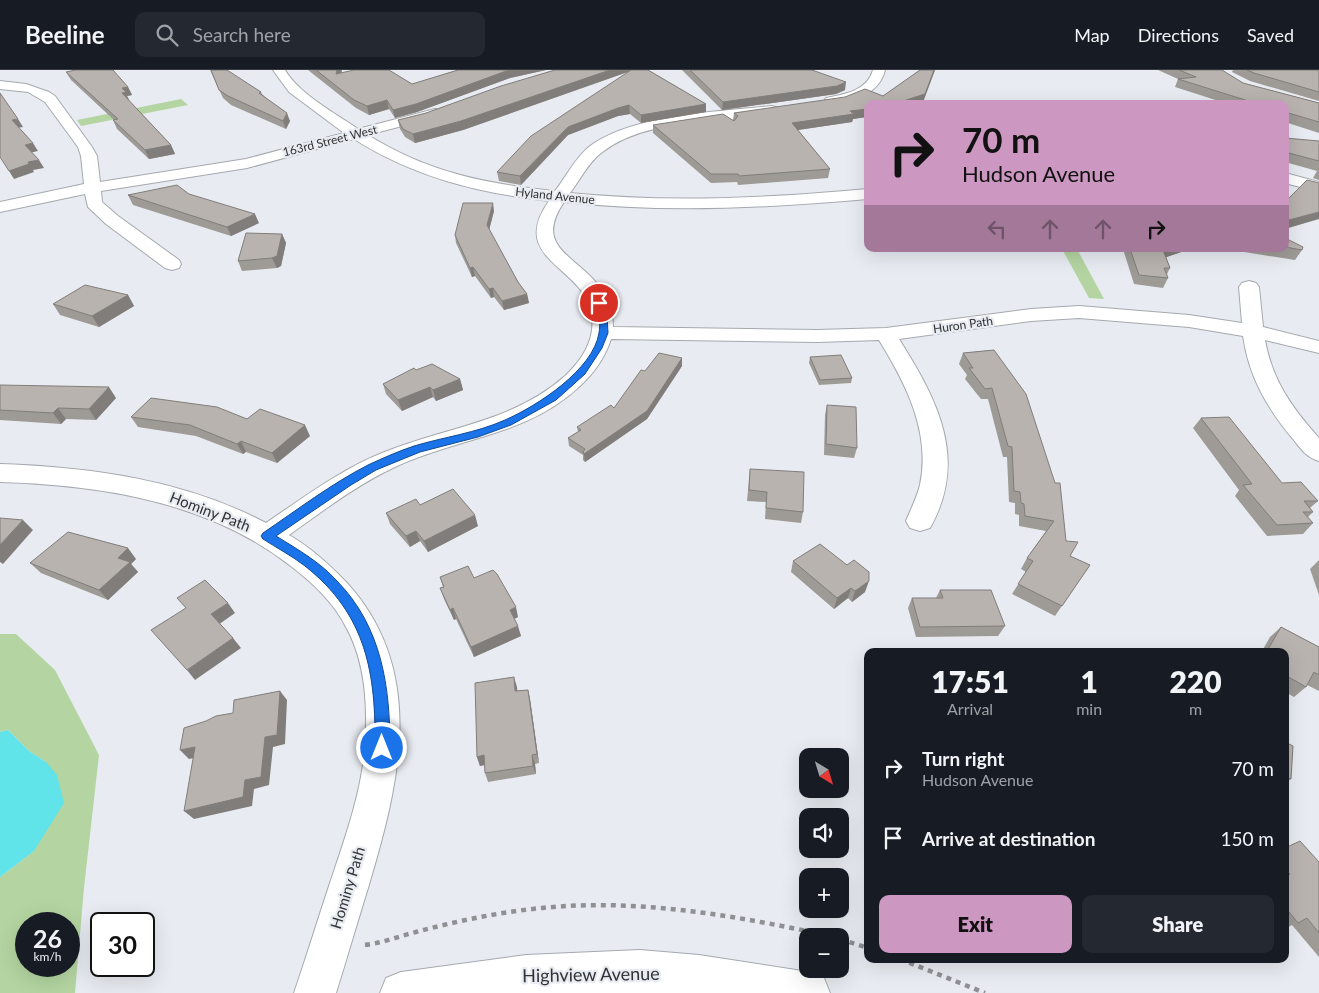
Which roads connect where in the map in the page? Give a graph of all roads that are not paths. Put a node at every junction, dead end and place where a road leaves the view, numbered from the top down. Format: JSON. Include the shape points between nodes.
{"nodes":[{"id":1,"x":279,"y":70,"type":"edge"},
{"id":2,"x":879,"y":70,"type":"edge"},
{"id":3,"x":0,"y":85,"type":"edge"},
{"id":4,"x":816,"y":104,"type":"edge"},
{"id":5,"x":788,"y":107,"type":"edge"},
{"id":6,"x":450,"y":108,"type":"edge"},
{"id":7,"x":355,"y":135,"type":"junction"},
{"id":8,"x":1289,"y":179,"type":"edge"},
{"id":9,"x":1319,"y":187,"type":"edge"},
{"id":10,"x":91,"y":188,"type":"junction"},
{"id":11,"x":864,"y":194,"type":"edge"},
{"id":12,"x":560,"y":197,"type":"junction"},
{"id":13,"x":0,"y":207,"type":"edge"},
{"id":14,"x":172,"y":264,"type":"dead end"},
{"id":15,"x":1249,"y":287,"type":"dead end"},
{"id":16,"x":1253,"y":331,"type":"junction"},
{"id":17,"x":604,"y":333,"type":"junction"},
{"id":18,"x":886,"y":334,"type":"junction"},
{"id":19,"x":1319,"y":348,"type":"edge"},
{"id":20,"x":1319,"y":453,"type":"edge"},
{"id":21,"x":0,"y":473,"type":"edge"},
{"id":22,"x":920,"y":521,"type":"dead end"},
{"id":23,"x":267,"y":536,"type":"junction"},
{"id":24,"x":315,"y":993,"type":"edge"},
{"id":25,"x":401,"y":993,"type":"edge"},
{"id":26,"x":809,"y":993,"type":"edge"}],
"edges":[{"from":1,"to":7,"type":"street","name":"Hyland Avenue","via":[[289,85]]},
{"from":2,"to":4,"type":"street","via":[[874,82],[864,91]]},
{"from":3,"to":10,"type":"street","via":[[29,88],[50,99],[85,147]]},
{"from":5,"to":12,"type":"street","via":[[665,124],[623,135],[594,151]]},
{"from":6,"to":7,"type":"street","name":"163rd Street West"},
{"from":7,"to":10,"type":"street","name":"163rd Street West","via":[[222,168]]},
{"from":7,"to":12,"type":"street","name":"Hyland Avenue","via":[[393,157],[448,178],[489,188]]},
{"from":8,"to":9,"type":"street"},
{"from":10,"to":13,"type":"street"},
{"from":10,"to":14,"type":"street","via":[[94,203],[100,210]]},
{"from":11,"to":12,"type":"street","name":"Hyland Avenue","via":[[690,204]]},
{"from":12,"to":17,"type":"street","via":[[547,214],[546,238],[553,254],[594,293],[603,315]]},
{"from":15,"to":16,"type":"street"},
{"from":16,"to":18,"type":"street","name":"Huron Path","via":[[1181,320],[1079,312]]},
{"from":16,"to":19,"type":"street","name":"Huron Path"},
{"from":16,"to":20,"type":"street","via":[[1262,374],[1269,390]]},
{"from":17,"to":18,"type":"street","name":"Huron Path"},
{"from":17,"to":23,"type":"street","via":[[582,372],[544,403],[492,429],[416,449],[381,464],[347,482]]},
{"from":18,"to":22,"type":"street","via":[[914,379],[932,423],[936,460],[933,486]]},
{"from":21,"to":23,"type":"street","name":"Hominy Path","via":[[58,475],[144,489],[230,517]]},
{"from":23,"to":24,"type":"street","name":"Hominy Path","via":[[308,562],[333,584],[357,617],[377,667],[383,716],[376,793]]},
{"from":25,"to":26,"type":"street","name":"Highview Avenue","via":[[526,976],[640,971]]}]}
